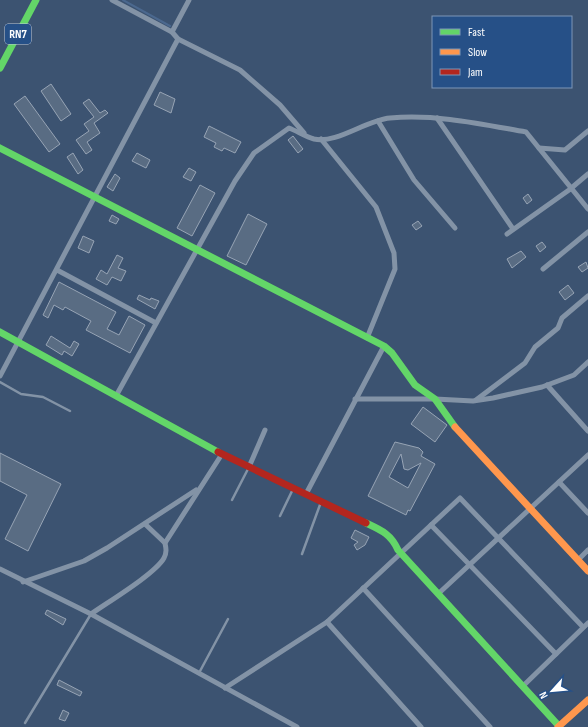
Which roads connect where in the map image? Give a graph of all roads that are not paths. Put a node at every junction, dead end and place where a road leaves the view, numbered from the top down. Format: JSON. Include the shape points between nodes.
{"nodes":[{"id":1,"x":36,"y":0,"type":"edge"},
{"id":2,"x":112,"y":0,"type":"edge"},
{"id":3,"x":189,"y":0,"type":"edge"},
{"id":4,"x":172,"y":32,"type":"junction"},
{"id":5,"x":178,"y":39,"type":"junction"},
{"id":6,"x":0,"y":68,"type":"edge"},
{"id":7,"x":437,"y":118,"type":"junction"},
{"id":8,"x":378,"y":121,"type":"junction"},
{"id":9,"x":588,"y":131,"type":"edge"},
{"id":10,"x":304,"y":135,"type":"junction"},
{"id":11,"x":320,"y":139,"type":"junction"},
{"id":12,"x":0,"y":148,"type":"edge"},
{"id":13,"x":539,"y":148,"type":"junction"},
{"id":14,"x":588,"y":174,"type":"edge"},
{"id":15,"x":571,"y":188,"type":"junction"},
{"id":16,"x":96,"y":196,"type":"junction"},
{"id":17,"x":588,"y":209,"type":"edge"},
{"id":18,"x":455,"y":228,"type":"dead end"},
{"id":19,"x":513,"y":229,"type":"junction"},
{"id":20,"x":588,"y":232,"type":"edge"},
{"id":21,"x":507,"y":234,"type":"dead end"},
{"id":22,"x":197,"y":250,"type":"junction"},
{"id":23,"x":543,"y":269,"type":"dead end"},
{"id":24,"x":57,"y":270,"type":"junction"},
{"id":25,"x":588,"y":296,"type":"edge"},
{"id":26,"x":156,"y":323,"type":"junction"},
{"id":27,"x":0,"y":332,"type":"edge"},
{"id":28,"x":367,"y":338,"type":"junction"},
{"id":29,"x":19,"y":341,"type":"junction"},
{"id":30,"x":384,"y":346,"type":"junction"},
{"id":31,"x":588,"y":362,"type":"edge"},
{"id":32,"x":0,"y":376,"type":"edge"},
{"id":33,"x":0,"y":382,"type":"edge"},
{"id":34,"x":547,"y":385,"type":"junction"},
{"id":35,"x":116,"y":396,"type":"junction"},
{"id":36,"x":355,"y":399,"type":"junction"},
{"id":37,"x":435,"y":399,"type":"junction"},
{"id":38,"x":473,"y":401,"type":"junction"},
{"id":39,"x":70,"y":411,"type":"dead end"},
{"id":40,"x":265,"y":430,"type":"dead end"},
{"id":41,"x":588,"y":431,"type":"edge"},
{"id":42,"x":222,"y":454,"type":"junction"},
{"id":43,"x":588,"y":455,"type":"edge"},
{"id":44,"x":249,"y":467,"type":"junction"},
{"id":45,"x":559,"y":482,"type":"junction"},
{"id":46,"x":294,"y":488,"type":"junction"},
{"id":47,"x":198,"y":489,"type":"junction"},
{"id":48,"x":306,"y":494,"type":"junction"},
{"id":49,"x":232,"y":500,"type":"dead end"},
{"id":50,"x":321,"y":501,"type":"junction"},
{"id":51,"x":529,"y":509,"type":"junction"},
{"id":52,"x":588,"y":513,"type":"edge"},
{"id":53,"x":280,"y":516,"type":"dead end"},
{"id":54,"x":145,"y":524,"type":"junction"},
{"id":55,"x":431,"y":524,"type":"junction"},
{"id":56,"x":498,"y":538,"type":"junction"},
{"id":57,"x":165,"y":543,"type":"junction"},
{"id":58,"x":588,"y":550,"type":"edge"},
{"id":59,"x":401,"y":553,"type":"junction"},
{"id":60,"x":302,"y":554,"type":"dead end"},
{"id":61,"x":578,"y":560,"type":"junction"},
{"id":62,"x":470,"y":564,"type":"junction"},
{"id":63,"x":0,"y":569,"type":"edge"},
{"id":64,"x":588,"y":570,"type":"edge"},
{"id":65,"x":23,"y":582,"type":"junction"},
{"id":66,"x":363,"y":588,"type":"junction"},
{"id":67,"x":438,"y":594,"type":"junction"},
{"id":68,"x":91,"y":614,"type":"junction"},
{"id":69,"x":228,"y":619,"type":"dead end"},
{"id":70,"x":327,"y":622,"type":"junction"},
{"id":71,"x":588,"y":623,"type":"edge"},
{"id":72,"x":584,"y":627,"type":"junction"},
{"id":73,"x":556,"y":654,"type":"junction"},
{"id":74,"x":199,"y":674,"type":"junction"},
{"id":75,"x":523,"y":686,"type":"junction"},
{"id":76,"x":225,"y":688,"type":"junction"},
{"id":77,"x":588,"y":700,"type":"edge"},
{"id":78,"x":283,"y":719,"type":"junction"},
{"id":79,"x":25,"y":723,"type":"dead end"},
{"id":80,"x":558,"y":726,"type":"edge"},
{"id":81,"x":283,"y":727,"type":"edge"},
{"id":82,"x":297,"y":727,"type":"edge"},
{"id":83,"x":421,"y":727,"type":"edge"},
{"id":84,"x":490,"y":727,"type":"edge"}],
"edges":[{"from":1,"to":6,"type":"main road","number":"RN7"},
{"from":2,"to":4,"type":"street"},
{"from":3,"to":4,"type":"street"},
{"from":4,"to":5,"type":"street"},
{"from":5,"to":10,"type":"street","via":[[240,70],[280,105]]},
{"from":5,"to":16,"type":"street"},
{"from":7,"to":8,"type":"street","via":[[389,118]]},
{"from":7,"to":13,"type":"street","via":[[453,118],[526,132]]},
{"from":7,"to":19,"type":"street"},
{"from":8,"to":11,"type":"street","via":[[331,138]]},
{"from":8,"to":18,"type":"street","via":[[414,180]]},
{"from":9,"to":13,"type":"street","via":[[565,150]]},
{"from":10,"to":11,"type":"street"},
{"from":10,"to":22,"type":"street","via":[[289,128],[254,153],[235,181]]},
{"from":11,"to":28,"type":"street","via":[[376,207],[394,254],[395,269]]},
{"from":12,"to":16,"type":"main road"},
{"from":13,"to":15,"type":"street"},
{"from":14,"to":15,"type":"street"},
{"from":15,"to":17,"type":"street"},
{"from":15,"to":19,"type":"street"},
{"from":16,"to":22,"type":"main road"},
{"from":16,"to":24,"type":"street"},
{"from":19,"to":21,"type":"street"},
{"from":20,"to":23,"type":"street"},
{"from":22,"to":26,"type":"street"},
{"from":22,"to":28,"type":"main road"},
{"from":24,"to":26,"type":"street"},
{"from":24,"to":29,"type":"street"},
{"from":25,"to":38,"type":"street","via":[[562,318],[558,328],[535,347],[525,363]]},
{"from":26,"to":35,"type":"street"},
{"from":27,"to":29,"type":"main road"},
{"from":28,"to":30,"type":"main road"},
{"from":29,"to":32,"type":"street"},
{"from":29,"to":35,"type":"main road"},
{"from":30,"to":36,"type":"street"},
{"from":30,"to":37,"type":"main road","via":[[415,385]]},
{"from":31,"to":34,"type":"street","via":[[574,375]]},
{"from":33,"to":39,"type":"lane","via":[[20,394],[43,397]]},
{"from":34,"to":38,"type":"street"},
{"from":34,"to":41,"type":"street"},
{"from":35,"to":42,"type":"main road"},
{"from":36,"to":37,"type":"street"},
{"from":36,"to":48,"type":"street"},
{"from":37,"to":38,"type":"street"},
{"from":37,"to":51,"type":"main road","via":[[459,432]]},
{"from":40,"to":44,"type":"street"},
{"from":42,"to":44,"type":"main road"},
{"from":42,"to":47,"type":"street"},
{"from":43,"to":45,"type":"street"},
{"from":44,"to":46,"type":"main road"},
{"from":44,"to":49,"type":"lane"},
{"from":45,"to":51,"type":"street"},
{"from":45,"to":52,"type":"street"},
{"from":46,"to":48,"type":"main road"},
{"from":46,"to":53,"type":"lane"},
{"from":47,"to":54,"type":"street"},
{"from":47,"to":57,"type":"street"},
{"from":48,"to":50,"type":"main road"},
{"from":50,"to":59,"type":"main road","via":[[387,533]]},
{"from":50,"to":60,"type":"lane"},
{"from":51,"to":56,"type":"street"},
{"from":51,"to":61,"type":"main road"},
{"from":54,"to":57,"type":"street"},
{"from":54,"to":65,"type":"street","via":[[84,560]]},
{"from":55,"to":56,"type":"street","via":[[460,498]]},
{"from":55,"to":59,"type":"street"},
{"from":55,"to":62,"type":"street"},
{"from":56,"to":62,"type":"street"},
{"from":56,"to":72,"type":"street"},
{"from":57,"to":68,"type":"street","via":[[167,549],[156,568]]},
{"from":58,"to":61,"type":"street"},
{"from":59,"to":66,"type":"street"},
{"from":59,"to":67,"type":"main road"},
{"from":61,"to":64,"type":"main road"},
{"from":62,"to":67,"type":"street"},
{"from":62,"to":73,"type":"street"},
{"from":63,"to":65,"type":"street"},
{"from":65,"to":68,"type":"street"},
{"from":66,"to":70,"type":"street"},
{"from":66,"to":84,"type":"street"},
{"from":67,"to":75,"type":"main road"},
{"from":68,"to":74,"type":"street"},
{"from":68,"to":79,"type":"lane"},
{"from":69,"to":74,"type":"lane"},
{"from":70,"to":76,"type":"street"},
{"from":70,"to":83,"type":"street"},
{"from":71,"to":72,"type":"street"},
{"from":72,"to":73,"type":"street"},
{"from":73,"to":75,"type":"street"},
{"from":74,"to":76,"type":"street"},
{"from":75,"to":80,"type":"main road"},
{"from":76,"to":78,"type":"street"},
{"from":77,"to":80,"type":"main road"},
{"from":78,"to":81,"type":"street"},
{"from":78,"to":82,"type":"street"}]}
